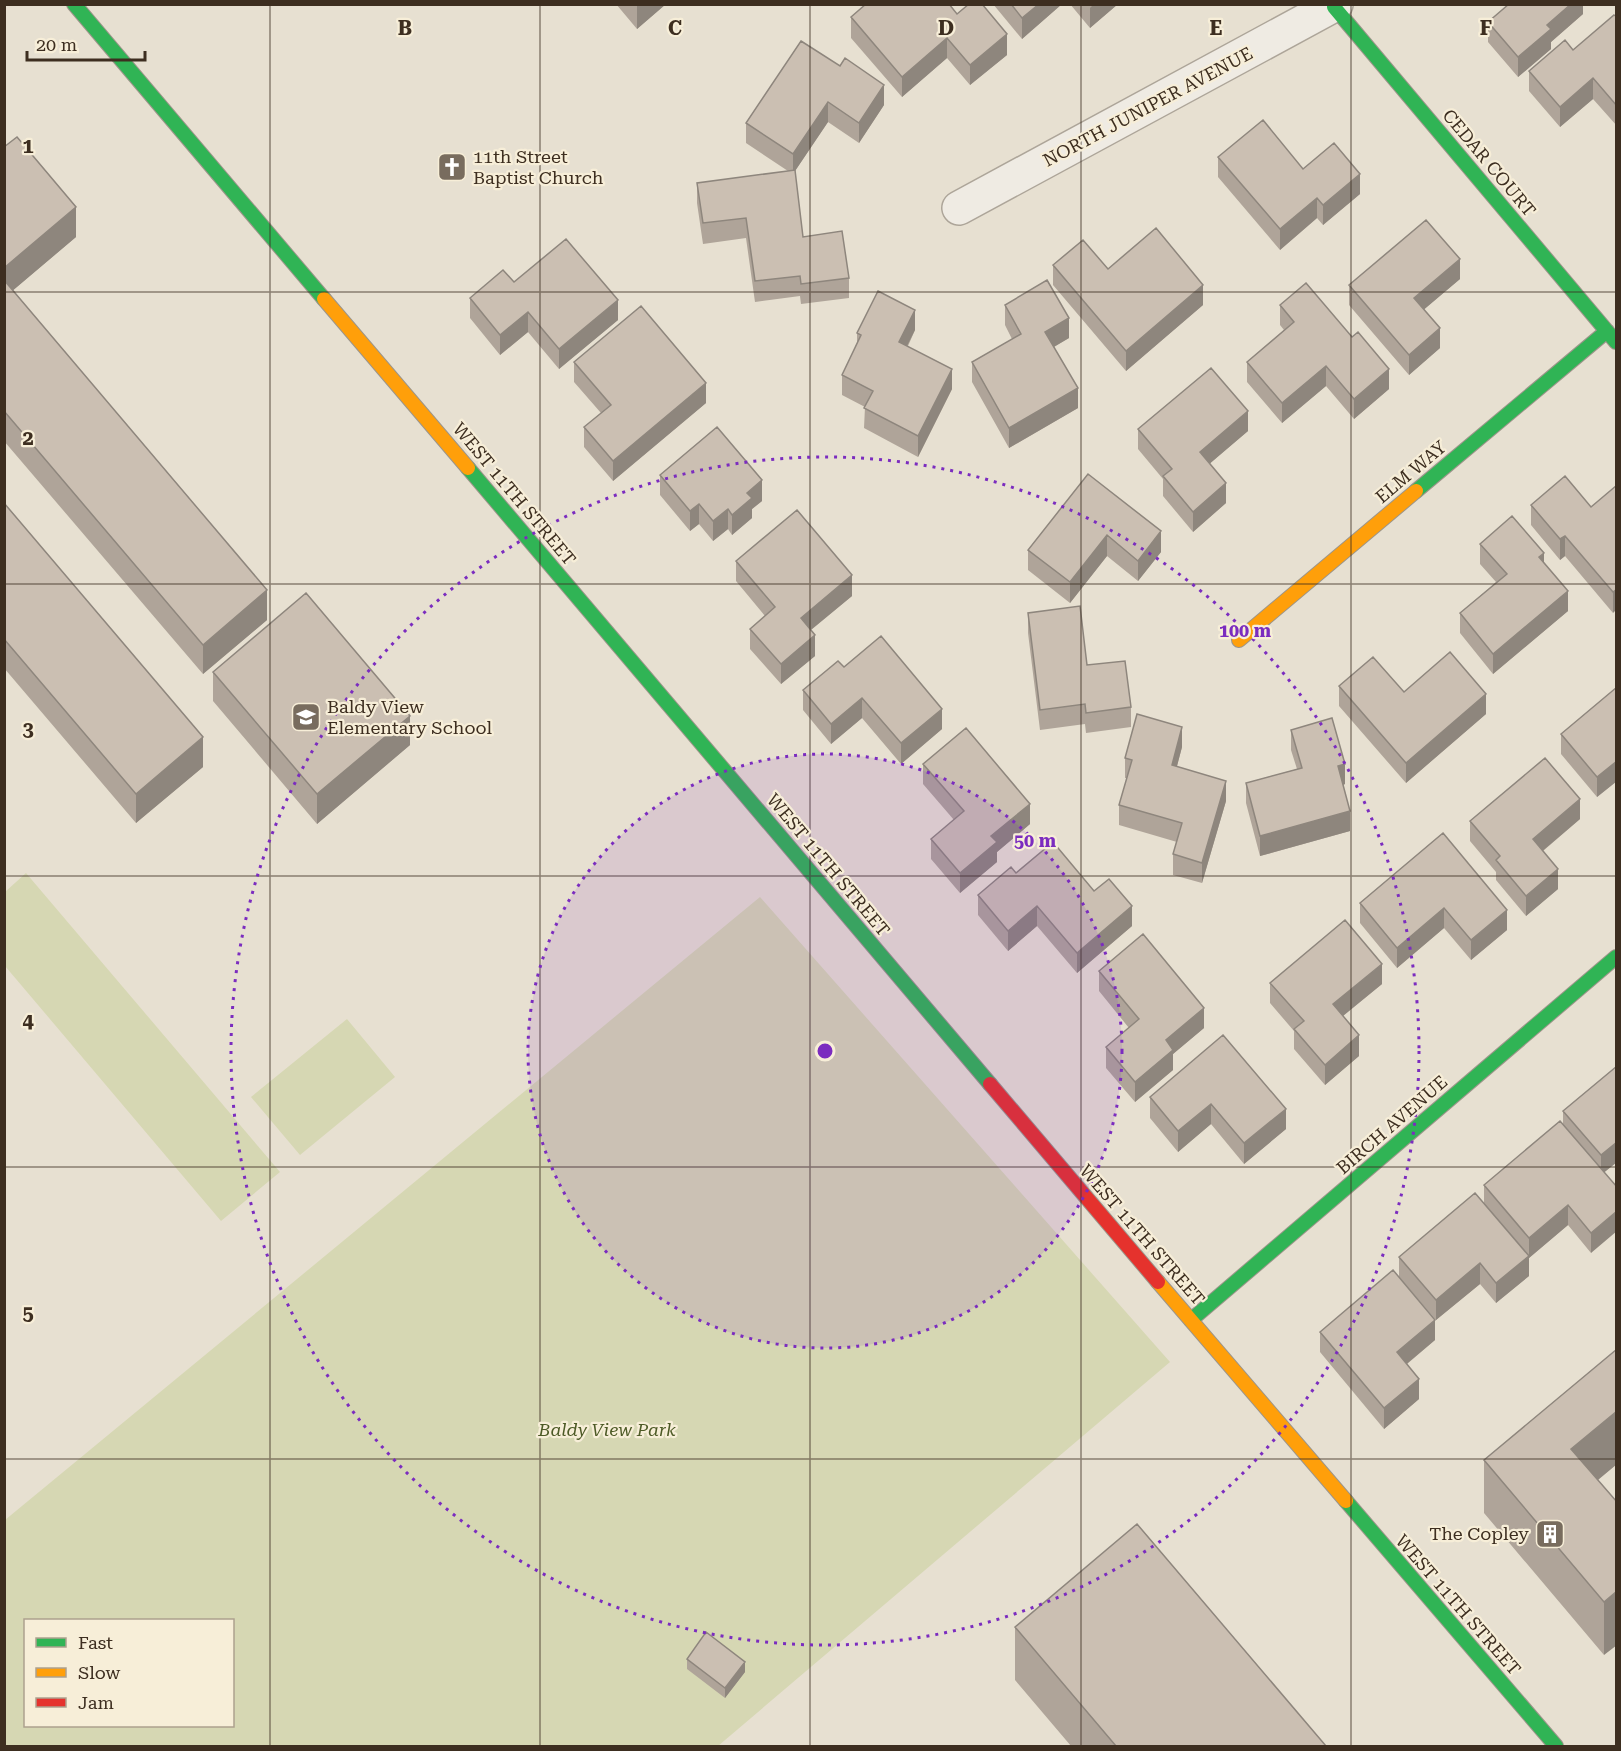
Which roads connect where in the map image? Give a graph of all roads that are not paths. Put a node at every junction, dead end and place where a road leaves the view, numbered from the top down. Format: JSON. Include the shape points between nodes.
{"nodes":[{"id":1,"x":74,"y":4,"type":"edge"},
{"id":2,"x":1335,"y":6,"type":"edge"},
{"id":3,"x":959,"y":208,"type":"dead end"},
{"id":4,"x":1607,"y":331,"type":"junction"},
{"id":5,"x":1617,"y":342,"type":"edge"},
{"id":6,"x":1239,"y":640,"type":"dead end"},
{"id":7,"x":1617,"y":957,"type":"edge"},
{"id":8,"x":1191,"y":1320,"type":"junction"},
{"id":9,"x":1556,"y":1746,"type":"edge"}],
"edges":[{"from":1,"to":8,"type":"street","name":"WEST 11TH STREET"},
{"from":2,"to":3,"type":"street","name":"NORTH JUNIPER AVENUE"},
{"from":2,"to":4,"type":"street","name":"CEDAR COURT"},
{"from":4,"to":5,"type":"street","name":"CEDAR COURT"},
{"from":4,"to":6,"type":"street","name":"ELM WAY"},
{"from":7,"to":8,"type":"street","name":"BIRCH AVENUE"},
{"from":8,"to":9,"type":"street","name":"WEST 11TH STREET"}]}
